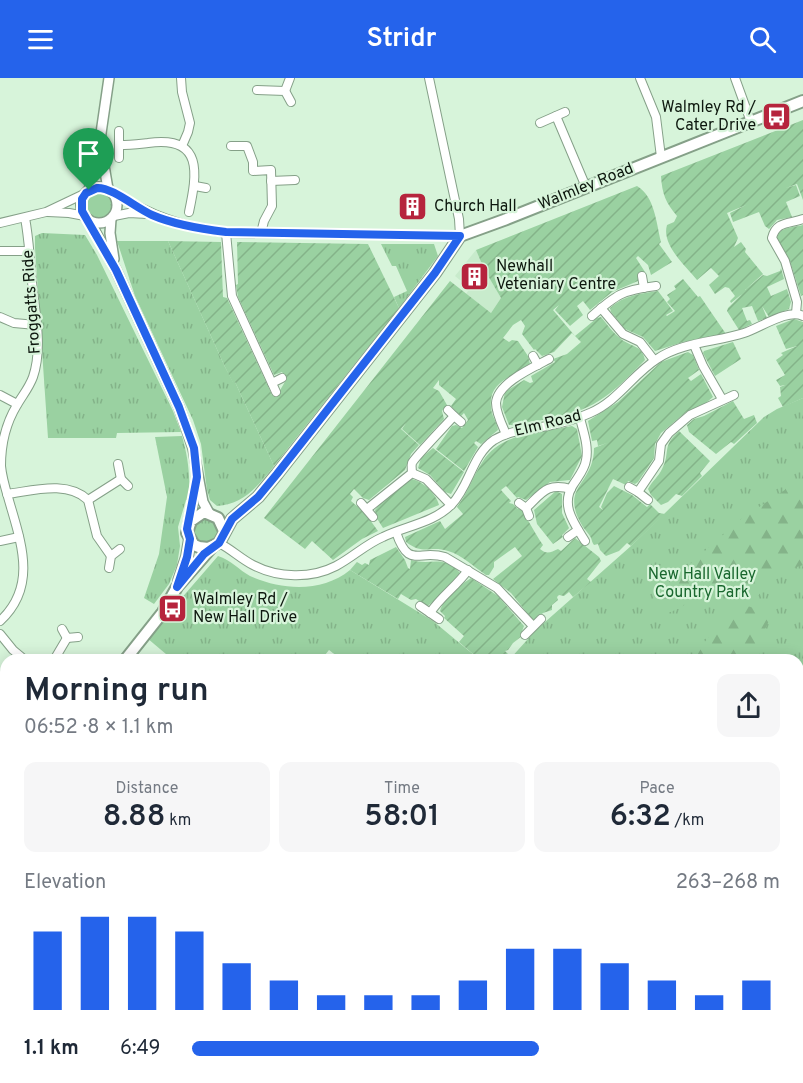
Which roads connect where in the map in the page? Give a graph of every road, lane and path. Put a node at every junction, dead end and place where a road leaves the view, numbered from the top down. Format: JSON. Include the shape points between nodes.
{"nodes":[{"id":1,"x":109,"y":78,"type":"edge"},
{"id":2,"x":182,"y":78,"type":"edge"},
{"id":3,"x":290,"y":78,"type":"edge"},
{"id":4,"x":429,"y":78,"type":"edge"},
{"id":5,"x":640,"y":78,"type":"edge"},
{"id":6,"x":735,"y":78,"type":"edge"},
{"id":7,"x":257,"y":90,"type":"dead end"},
{"id":8,"x":285,"y":91,"type":"junction"},
{"id":9,"x":803,"y":101,"type":"edge"},
{"id":10,"x":291,"y":102,"type":"dead end"},
{"id":11,"x":565,"y":112,"type":"dead end"},
{"id":12,"x":556,"y":116,"type":"junction"},
{"id":13,"x":751,"y":122,"type":"junction"},
{"id":14,"x":540,"y":123,"type":"dead end"},
{"id":15,"x":120,"y":131,"type":"dead end"},
{"id":16,"x":100,"y":140,"type":"junction"},
{"id":17,"x":119,"y":145,"type":"junction"},
{"id":18,"x":182,"y":146,"type":"junction"},
{"id":19,"x":231,"y":146,"type":"dead end"},
{"id":20,"x":661,"y":157,"type":"junction"},
{"id":21,"x":119,"y":158,"type":"dead end"},
{"id":22,"x":295,"y":180,"type":"dead end"},
{"id":23,"x":271,"y":181,"type":"junction"},
{"id":24,"x":195,"y":186,"type":"junction"},
{"id":25,"x":586,"y":187,"type":"junction"},
{"id":26,"x":206,"y":188,"type":"dead end"},
{"id":27,"x":110,"y":191,"type":"junction"},
{"id":28,"x":88,"y":192,"type":"junction"},
{"id":29,"x":46,"y":212,"type":"junction"},
{"id":30,"x":189,"y":212,"type":"dead end"},
{"id":31,"x":152,"y":215,"type":"junction"},
{"id":32,"x":25,"y":218,"type":"junction"},
{"id":33,"x":87,"y":218,"type":"junction"},
{"id":34,"x":113,"y":218,"type":"junction"},
{"id":35,"x":803,"y":219,"type":"edge"},
{"id":36,"x":0,"y":224,"type":"edge"},
{"id":37,"x":226,"y":232,"type":"junction"},
{"id":38,"x":261,"y":233,"type":"junction"},
{"id":39,"x":460,"y":236,"type":"junction"},
{"id":40,"x":0,"y":251,"type":"edge"},
{"id":41,"x":29,"y":251,"type":"junction"},
{"id":42,"x":116,"y":270,"type":"junction"},
{"id":43,"x":642,"y":276,"type":"dead end"},
{"id":44,"x":656,"y":286,"type":"dead end"},
{"id":45,"x":644,"y":288,"type":"junction"},
{"id":46,"x":601,"y":308,"type":"junction"},
{"id":47,"x":800,"y":314,"type":"edge"},
{"id":48,"x":592,"y":316,"type":"dead end"},
{"id":49,"x":0,"y":317,"type":"edge"},
{"id":50,"x":36,"y":325,"type":"junction"},
{"id":51,"x":694,"y":345,"type":"junction"},
{"id":52,"x":533,"y":356,"type":"dead end"},
{"id":53,"x":549,"y":359,"type":"dead end"},
{"id":54,"x":654,"y":360,"type":"junction"},
{"id":55,"x":538,"y":365,"type":"junction"},
{"id":56,"x":282,"y":378,"type":"dead end"},
{"id":57,"x":272,"y":383,"type":"junction"},
{"id":58,"x":276,"y":392,"type":"dead end"},
{"id":59,"x":0,"y":395,"type":"edge"},
{"id":60,"x":734,"y":395,"type":"dead end"},
{"id":61,"x":722,"y":399,"type":"junction"},
{"id":62,"x":17,"y":404,"type":"junction"},
{"id":63,"x":580,"y":418,"type":"junction"},
{"id":64,"x":461,"y":422,"type":"dead end"},
{"id":65,"x":506,"y":434,"type":"junction"},
{"id":66,"x":118,"y":464,"type":"dead end"},
{"id":67,"x":1,"y":467,"type":"edge"},
{"id":68,"x":412,"y":473,"type":"junction"},
{"id":69,"x":197,"y":477,"type":"junction"},
{"id":70,"x":121,"y":479,"type":"junction"},
{"id":71,"x":128,"y":486,"type":"dead end"},
{"id":72,"x":629,"y":488,"type":"dead end"},
{"id":73,"x":571,"y":489,"type":"junction"},
{"id":74,"x":638,"y":492,"type":"junction"},
{"id":75,"x":7,"y":494,"type":"junction"},
{"id":76,"x":88,"y":500,"type":"junction"},
{"id":77,"x":648,"y":500,"type":"dead end"},
{"id":78,"x":451,"y":505,"type":"junction"},
{"id":79,"x":244,"y":509,"type":"junction"},
{"id":80,"x":525,"y":509,"type":"dead end"},
{"id":81,"x":211,"y":514,"type":"junction"},
{"id":82,"x":373,"y":517,"type":"dead end"},
{"id":83,"x":188,"y":525,"type":"junction"},
{"id":84,"x":578,"y":530,"type":"junction"},
{"id":85,"x":224,"y":531,"type":"junction"},
{"id":86,"x":396,"y":532,"type":"junction"},
{"id":87,"x":19,"y":537,"type":"junction"},
{"id":88,"x":568,"y":537,"type":"dead end"},
{"id":89,"x":190,"y":539,"type":"junction"},
{"id":90,"x":0,"y":541,"type":"edge"},
{"id":91,"x":585,"y":541,"type":"dead end"},
{"id":92,"x":215,"y":545,"type":"junction"},
{"id":93,"x":120,"y":549,"type":"dead end"},
{"id":94,"x":111,"y":556,"type":"junction"},
{"id":95,"x":109,"y":568,"type":"dead end"},
{"id":96,"x":468,"y":570,"type":"junction"},
{"id":97,"x":177,"y":587,"type":"junction"},
{"id":98,"x":420,"y":606,"type":"dead end"},
{"id":99,"x":430,"y":613,"type":"junction"},
{"id":100,"x":439,"y":619,"type":"dead end"},
{"id":101,"x":541,"y":619,"type":"dead end"},
{"id":102,"x":0,"y":621,"type":"edge"},
{"id":103,"x":532,"y":626,"type":"junction"},
{"id":104,"x":62,"y":629,"type":"dead end"},
{"id":105,"x":0,"y":634,"type":"edge"},
{"id":106,"x":525,"y":635,"type":"dead end"},
{"id":107,"x":78,"y":637,"type":"dead end"},
{"id":108,"x":68,"y":639,"type":"junction"},
{"id":109,"x":18,"y":654,"type":"edge"},
{"id":110,"x":58,"y":654,"type":"edge"},
{"id":111,"x":130,"y":654,"type":"edge"}],
"edges":[{"from":1,"to":16,"type":"street"},
{"from":2,"to":18,"type":"street","via":[[183,101],[190,123]]},
{"from":3,"to":8,"type":"street"},
{"from":4,"to":39,"type":"street"},
{"from":5,"to":20,"type":"street","via":[[656,117]]},
{"from":6,"to":13,"type":"street"},
{"from":7,"to":8,"type":"street"},
{"from":8,"to":10,"type":"street"},
{"from":9,"to":13,"type":"main road","name":"Walmley Road"},
{"from":11,"to":12,"type":"street"},
{"from":12,"to":14,"type":"street"},
{"from":12,"to":25,"type":"street"},
{"from":13,"to":20,"type":"main road","name":"Walmley Road"},
{"from":15,"to":17,"type":"street"},
{"from":16,"to":27,"type":"street"},
{"from":16,"to":28,"type":"street"},
{"from":17,"to":18,"type":"street"},
{"from":17,"to":21,"type":"street"},
{"from":18,"to":24,"type":"street","via":[[192,159]]},
{"from":19,"to":23,"type":"street","via":[[247,146],[253,171],[271,170]]},
{"from":20,"to":25,"type":"main road","name":"Walmley Road"},
{"from":22,"to":23,"type":"street"},
{"from":23,"to":38,"type":"street","via":[[272,206]]},
{"from":24,"to":26,"type":"street"},
{"from":24,"to":30,"type":"street"},
{"from":25,"to":39,"type":"main road","name":"Walmley Road"},
{"from":27,"to":28,"type":"street","via":[[100,187]]},
{"from":27,"to":31,"type":"street"},
{"from":27,"to":34,"type":"street","via":[[117,204]]},
{"from":28,"to":29,"type":"street"},
{"from":28,"to":33,"type":"street","via":[[81,203]]},
{"from":29,"to":32,"type":"street"},
{"from":29,"to":33,"type":"street"},
{"from":31,"to":34,"type":"street","via":[[129,213]]},
{"from":31,"to":37,"type":"street"},
{"from":32,"to":36,"type":"street"},
{"from":32,"to":41,"type":"street","name":"Froggatts Ride"},
{"from":33,"to":34,"type":"street","via":[[98,224]]},
{"from":33,"to":42,"type":"street"},
{"from":34,"to":42,"type":"street"},
{"from":35,"to":47,"type":"street","via":[[780,224],[772,238],[785,261]]},
{"from":37,"to":38,"type":"street"},
{"from":37,"to":57,"type":"street","via":[[232,296]]},
{"from":38,"to":39,"type":"street"},
{"from":39,"to":79,"type":"main road","via":[[277,474]]},
{"from":40,"to":41,"type":"street"},
{"from":41,"to":50,"type":"street","name":"Froggatts Ride"},
{"from":42,"to":69,"type":"street","via":[[179,407],[194,448]]},
{"from":43,"to":45,"type":"street"},
{"from":44,"to":45,"type":"street"},
{"from":45,"to":46,"type":"street","via":[[616,295]]},
{"from":46,"to":48,"type":"street"},
{"from":46,"to":54,"type":"street","via":[[623,334],[640,342]]},
{"from":47,"to":51,"type":"street","name":"Elm Road"},
{"from":49,"to":50,"type":"street"},
{"from":50,"to":62,"type":"street","name":"Froggatts Ride","via":[[33,378]]},
{"from":51,"to":54,"type":"street","name":"Elm Road"},
{"from":51,"to":61,"type":"street"},
{"from":52,"to":55,"type":"street"},
{"from":53,"to":55,"type":"street"},
{"from":54,"to":63,"type":"street","name":"Elm Road","via":[[604,405]]},
{"from":55,"to":65,"type":"street","via":[[498,393],[497,410]]},
{"from":56,"to":57,"type":"street"},
{"from":57,"to":58,"type":"street"},
{"from":59,"to":62,"type":"street"},
{"from":60,"to":61,"type":"street"},
{"from":61,"to":74,"type":"street","via":[[669,432],[661,444],[659,461]]},
{"from":62,"to":67,"type":"street","name":"Froggatts Ride","via":[[6,432]]},
{"from":63,"to":65,"type":"street","name":"Elm Road"},
{"from":63,"to":73,"type":"street","via":[[587,456]]},
{"from":64,"to":68,"type":"street","via":[[451,413],[430,444],[416,456]]},
{"from":65,"to":78,"type":"street","name":"Elm Road","via":[[486,446]]},
{"from":66,"to":70,"type":"street"},
{"from":67,"to":75,"type":"street","name":"Froggatts Ride"},
{"from":68,"to":78,"type":"street","via":[[426,479]]},
{"from":68,"to":82,"type":"street","via":[[364,506]]},
{"from":69,"to":81,"type":"street","via":[[203,502]]},
{"from":69,"to":83,"type":"street"},
{"from":70,"to":71,"type":"street"},
{"from":70,"to":76,"type":"street"},
{"from":72,"to":74,"type":"street"},
{"from":73,"to":80,"type":"street","via":[[551,487]]},
{"from":73,"to":84,"type":"street","via":[[568,510]]},
{"from":74,"to":77,"type":"street"},
{"from":75,"to":76,"type":"street","via":[[63,489]]},
{"from":75,"to":87,"type":"street","name":"Froggatts Ride"},
{"from":76,"to":94,"type":"street","via":[[97,536]]},
{"from":78,"to":86,"type":"street","name":"Elm Road","via":[[435,517]]},
{"from":79,"to":81,"type":"main road"},
{"from":79,"to":85,"type":"main road"},
{"from":81,"to":83,"type":"main road","via":[[199,514]]},
{"from":81,"to":85,"type":"main road","via":[[221,522]]},
{"from":83,"to":89,"type":"main road"},
{"from":84,"to":88,"type":"street"},
{"from":84,"to":91,"type":"street"},
{"from":85,"to":92,"type":"main road"},
{"from":86,"to":92,"type":"street","name":"Elm Road","via":[[337,566],[310,574],[270,572]]},
{"from":86,"to":96,"type":"street","via":[[403,548],[412,556],[439,555]]},
{"from":87,"to":90,"type":"street"},
{"from":87,"to":102,"type":"street","name":"Froggatts Ride","via":[[24,556],[21,585],[10,610]]},
{"from":89,"to":92,"type":"main road","via":[[199,547]]},
{"from":89,"to":97,"type":"main road"},
{"from":92,"to":97,"type":"main road"},
{"from":93,"to":94,"type":"street"},
{"from":94,"to":95,"type":"street"},
{"from":96,"to":99,"type":"street"},
{"from":96,"to":103,"type":"street","via":[[497,588]]},
{"from":97,"to":111,"type":"main road"},
{"from":98,"to":99,"type":"street"},
{"from":99,"to":100,"type":"street"},
{"from":101,"to":103,"type":"street"},
{"from":103,"to":106,"type":"street"},
{"from":104,"to":108,"type":"street"},
{"from":105,"to":109,"type":"street"},
{"from":107,"to":108,"type":"street"},
{"from":108,"to":110,"type":"street"}]}
